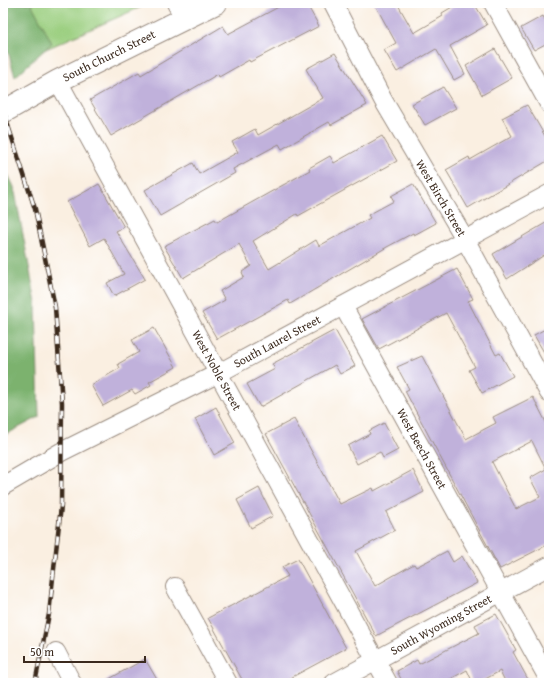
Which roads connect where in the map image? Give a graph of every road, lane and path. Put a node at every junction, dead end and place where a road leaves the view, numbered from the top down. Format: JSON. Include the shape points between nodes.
{"nodes":[{"id":1,"x":216,"y":3,"type":"edge"},
{"id":2,"x":333,"y":3,"type":"edge"},
{"id":3,"x":493,"y":3,"type":"edge"},
{"id":4,"x":180,"y":11,"type":"edge"},
{"id":5,"x":58,"y":81,"type":"junction"},
{"id":6,"x":549,"y":104,"type":"edge"},
{"id":7,"x":3,"y":112,"type":"edge"},
{"id":8,"x":549,"y":194,"type":"edge"},
{"id":9,"x":465,"y":240,"type":"junction"},
{"id":10,"x":343,"y":306,"type":"junction"},
{"id":11,"x":219,"y":373,"type":"junction"},
{"id":12,"x":549,"y":393,"type":"edge"},
{"id":13,"x":3,"y":486,"type":"edge"},
{"id":14,"x":549,"y":566,"type":"edge"},
{"id":15,"x":175,"y":587,"type":"dead end"},
{"id":16,"x":500,"y":592,"type":"junction"},
{"id":17,"x":56,"y":652,"type":"dead end"},
{"id":18,"x":376,"y":660,"type":"junction"},
{"id":19,"x":549,"y":680,"type":"edge"},
{"id":20,"x":72,"y":683,"type":"edge"},
{"id":21,"x":228,"y":683,"type":"edge"},
{"id":22,"x":334,"y":683,"type":"edge"},
{"id":23,"x":388,"y":683,"type":"edge"}],
"edges":[{"from":1,"to":4,"type":"highway","name":"South Church Street"},
{"from":2,"to":9,"type":"street","name":"West Birch Street","via":[[383,100]]},
{"from":3,"to":6,"type":"street"},
{"from":4,"to":5,"type":"highway","name":"South Church Street"},
{"from":5,"to":7,"type":"highway","name":"South Church Street"},
{"from":5,"to":11,"type":"street","name":"West Noble Street"},
{"from":8,"to":9,"type":"street","name":"South Laurel Street"},
{"from":9,"to":10,"type":"street","name":"South Laurel Street"},
{"from":9,"to":12,"type":"street","name":"West Birch Street"},
{"from":10,"to":11,"type":"street","name":"South Laurel Street"},
{"from":10,"to":16,"type":"street","name":"West Beech Street"},
{"from":11,"to":13,"type":"street","name":"South Laurel Street","via":[[61,452]]},
{"from":11,"to":18,"type":"street","name":"West Noble Street"},
{"from":14,"to":16,"type":"street","name":"South Wyoming Street"},
{"from":15,"to":21,"type":"street"},
{"from":16,"to":18,"type":"street","name":"South Wyoming Street"},
{"from":16,"to":19,"type":"street","name":"West Beech Street"},
{"from":17,"to":20,"type":"street"},
{"from":18,"to":22,"type":"street","name":"South Wyoming Street"},
{"from":18,"to":23,"type":"street","name":"West Noble Street"}]}
